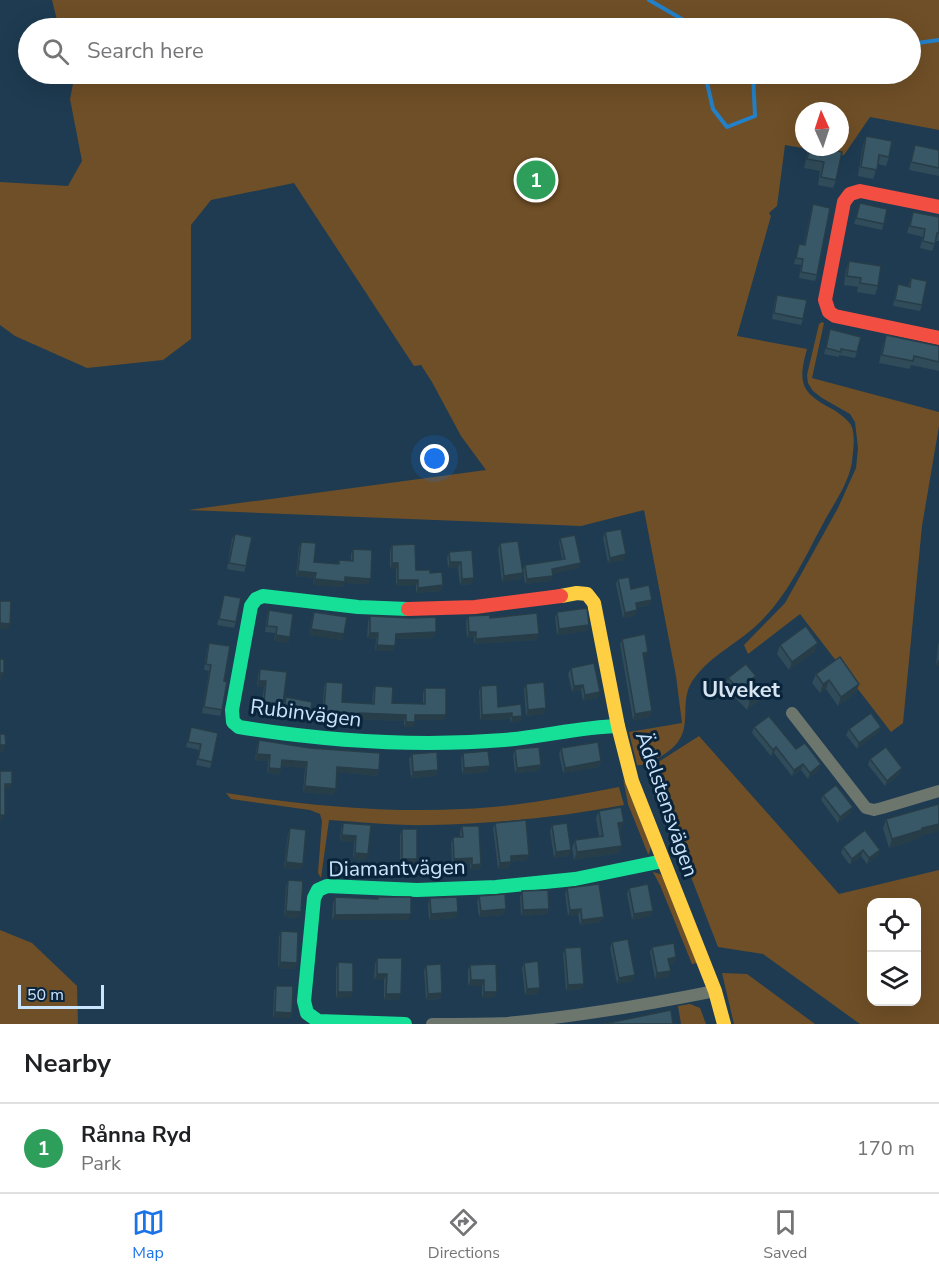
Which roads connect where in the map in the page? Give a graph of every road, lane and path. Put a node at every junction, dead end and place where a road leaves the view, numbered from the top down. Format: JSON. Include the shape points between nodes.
{"nodes":[{"id":1,"x":939,"y":207,"type":"edge"},
{"id":2,"x":939,"y":338,"type":"edge"},
{"id":3,"x":587,"y":594,"type":"joint"},
{"id":4,"x":792,"y":713,"type":"dead end"},
{"id":5,"x":618,"y":726,"type":"junction"},
{"id":6,"x":939,"y":791,"type":"edge"},
{"id":7,"x":663,"y":861,"type":"junction"},
{"id":8,"x":715,"y":991,"type":"junction"},
{"id":9,"x":405,"y":1024,"type":"edge"},
{"id":10,"x":432,"y":1024,"type":"edge"},
{"id":11,"x":724,"y":1024,"type":"edge"}],
"edges":[{"from":1,"to":2,"type":"street","via":[[860,191],[850,194],[844,202],[825,300],[835,316]]},
{"from":3,"to":5,"type":"street","name":"Ädelstensvägen","via":[[594,603]]},
{"from":3,"to":5,"type":"street","name":"Rubinvägen","via":[[438,609],[373,608],[263,596],[251,606],[233,722],[239,727],[277,734],[401,743],[506,740]]},
{"from":4,"to":6,"type":"street","via":[[866,808],[874,810]]},
{"from":5,"to":7,"type":"street","name":"Ädelstensvägen","via":[[633,781]]},
{"from":7,"to":8,"type":"street","name":"Ädelstensvägen"},
{"from":7,"to":9,"type":"street","name":"Diamantvägen","via":[[575,879],[496,887],[417,890],[327,886],[318,890],[304,1001],[307,1013],[318,1021]]},
{"from":8,"to":10,"type":"street","via":[[575,1016]]},
{"from":8,"to":11,"type":"street","name":"Ädelstensvägen"}]}
